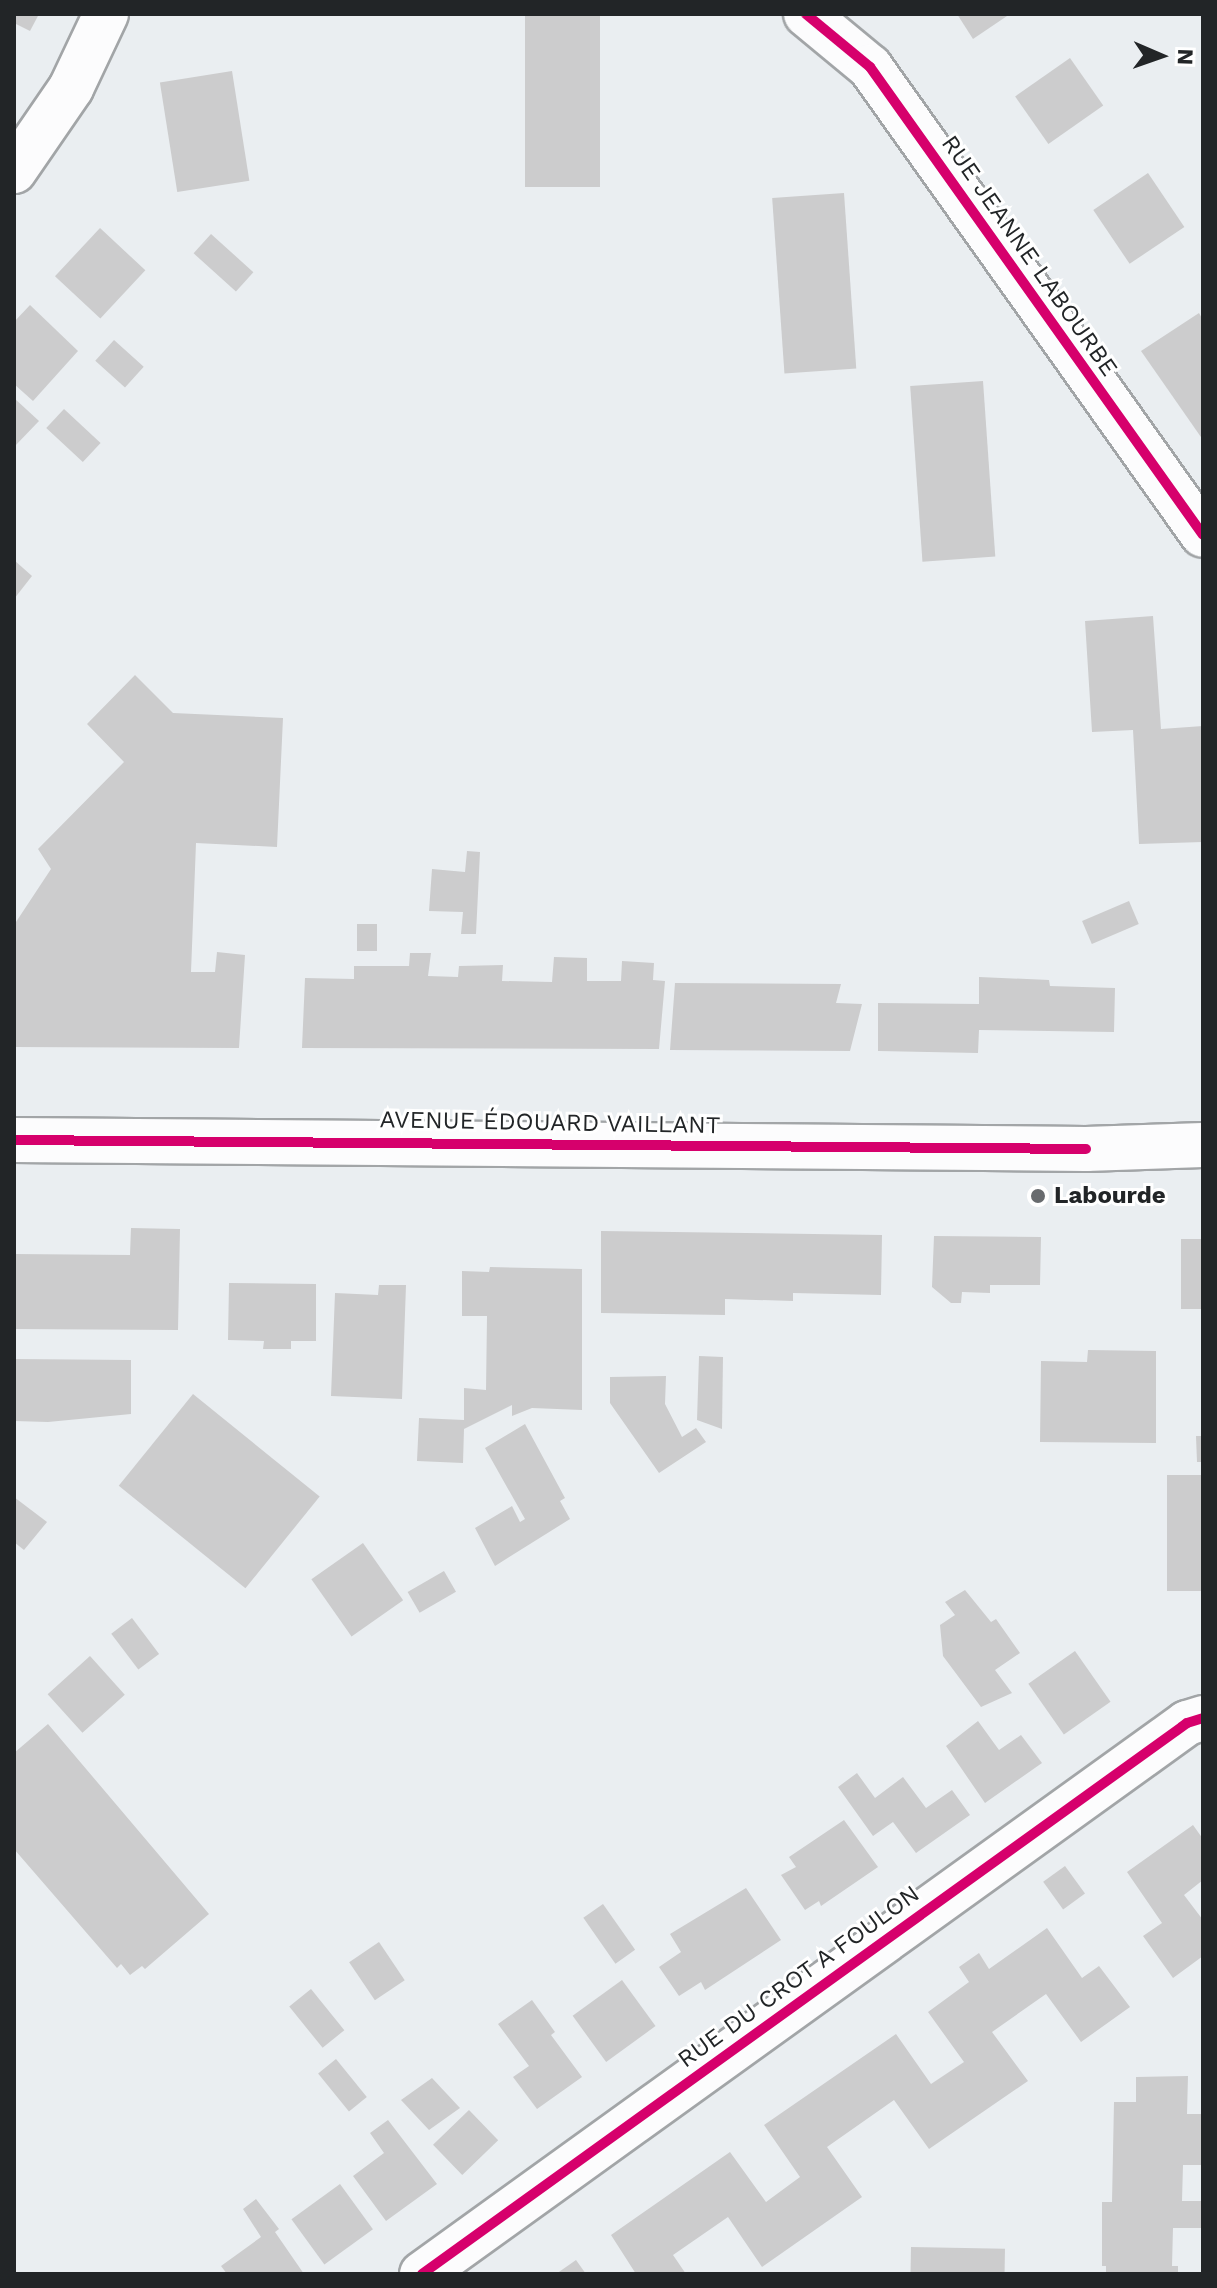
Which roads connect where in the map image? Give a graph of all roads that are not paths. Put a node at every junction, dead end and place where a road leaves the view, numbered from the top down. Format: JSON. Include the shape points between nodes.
{"nodes":[{"id":1,"x":106,"y":14,"type":"edge"},
{"id":2,"x":806,"y":14,"type":"edge"},
{"id":3,"x":14,"y":171,"type":"edge"},
{"id":4,"x":1203,"y":535,"type":"edge"},
{"id":5,"x":14,"y":1140,"type":"edge"},
{"id":6,"x":1203,"y":1145,"type":"edge"},
{"id":7,"x":1203,"y":1718,"type":"edge"},
{"id":8,"x":422,"y":2274,"type":"edge"}],
"edges":[{"from":1,"to":3,"type":"street","via":[[71,88]]},
{"from":2,"to":4,"type":"street","name":"RUE JEANNE LABOURBE","via":[[870,67]]},
{"from":5,"to":6,"type":"street","name":"AVENUE ÉDOUARD VAILLANT","via":[[1017,1149]]},
{"from":7,"to":8,"type":"street","name":"RUE DU CROT A FOULON","via":[[1187,1723]]}]}
